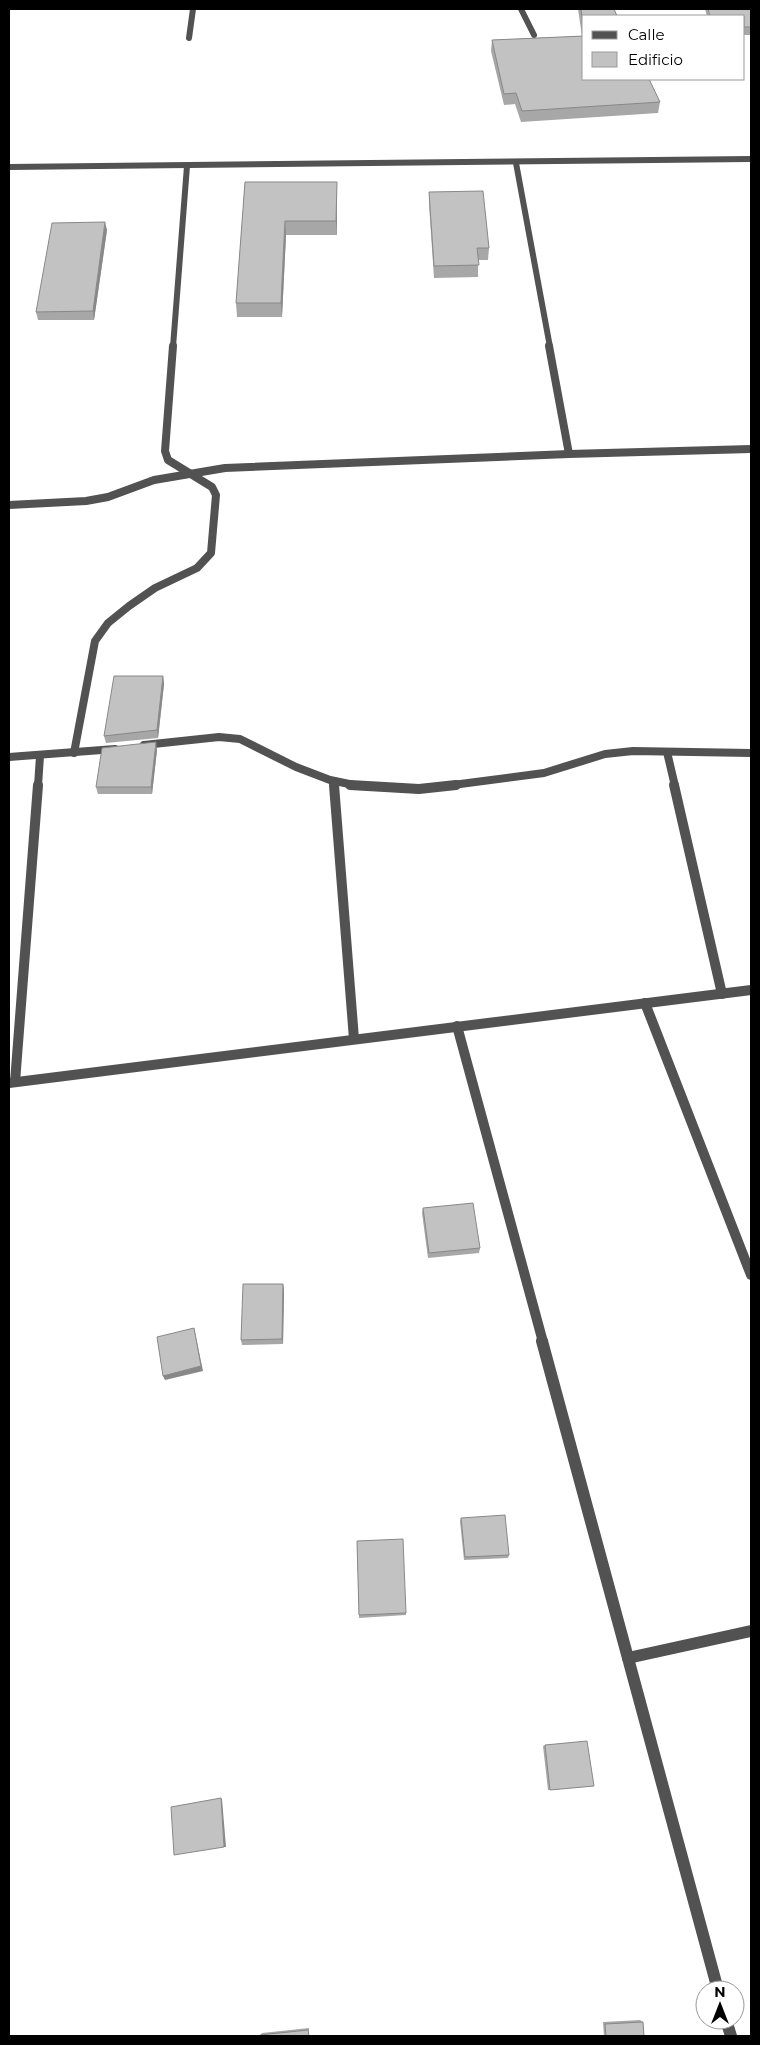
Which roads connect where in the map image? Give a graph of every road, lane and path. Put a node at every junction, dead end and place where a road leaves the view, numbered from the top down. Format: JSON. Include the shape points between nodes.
{"nodes":[{"id":1,"x":193,"y":9,"type":"edge"},
{"id":2,"x":521,"y":9,"type":"edge"},
{"id":3,"x":534,"y":35,"type":"dead end"},
{"id":4,"x":189,"y":38,"type":"dead end"},
{"id":5,"x":751,"y":159,"type":"edge"},
{"id":6,"x":516,"y":163,"type":"junction"},
{"id":7,"x":187,"y":166,"type":"junction"},
{"id":8,"x":9,"y":167,"type":"edge"},
{"id":9,"x":751,"y":449,"type":"edge"},
{"id":10,"x":569,"y":454,"type":"junction"},
{"id":11,"x":189,"y":473,"type":"junction"},
{"id":12,"x":9,"y":505,"type":"edge"},
{"id":13,"x":666,"y":752,"type":"junction"},
{"id":14,"x":74,"y":753,"type":"junction"},
{"id":15,"x":751,"y":753,"type":"edge"},
{"id":16,"x":40,"y":756,"type":"junction"},
{"id":17,"x":9,"y":757,"type":"edge"},
{"id":18,"x":334,"y":781,"type":"junction"},
{"id":19,"x":751,"y":990,"type":"edge"},
{"id":20,"x":722,"y":994,"type":"junction"},
{"id":21,"x":645,"y":1003,"type":"junction"},
{"id":22,"x":457,"y":1026,"type":"junction"},
{"id":23,"x":354,"y":1039,"type":"junction"},
{"id":24,"x":12,"y":1082,"type":"edge"},
{"id":25,"x":751,"y":1275,"type":"edge"},
{"id":26,"x":751,"y":1631,"type":"edge"},
{"id":27,"x":628,"y":1658,"type":"junction"},
{"id":28,"x":715,"y":1980,"type":"edge"}],
"edges":[{"from":1,"to":4,"type":"street"},
{"from":2,"to":3,"type":"street"},
{"from":5,"to":6,"type":"street"},
{"from":6,"to":7,"type":"street"},
{"from":6,"to":10,"type":"street"},
{"from":7,"to":8,"type":"street"},
{"from":7,"to":11,"type":"street","via":[[165,451],[168,460]]},
{"from":9,"to":10,"type":"street"},
{"from":10,"to":11,"type":"street","via":[[225,468]]},
{"from":11,"to":12,"type":"street","via":[[86,501]]},
{"from":11,"to":14,"type":"street","via":[[212,487],[216,495],[211,553],[197,568],[155,588],[108,623],[95,642]]},
{"from":13,"to":15,"type":"street"},
{"from":13,"to":18,"type":"street","via":[[606,754],[544,773],[419,789],[354,786]]},
{"from":13,"to":20,"type":"street"},
{"from":14,"to":16,"type":"street"},
{"from":14,"to":18,"type":"street","via":[[219,737],[240,739],[296,767]]},
{"from":16,"to":17,"type":"street"},
{"from":16,"to":24,"type":"street"},
{"from":18,"to":23,"type":"street"},
{"from":19,"to":20,"type":"street"},
{"from":20,"to":21,"type":"street"},
{"from":21,"to":22,"type":"street"},
{"from":21,"to":25,"type":"street"},
{"from":22,"to":23,"type":"street"},
{"from":22,"to":27,"type":"street"},
{"from":23,"to":24,"type":"street"},
{"from":26,"to":27,"type":"street"},
{"from":27,"to":28,"type":"street"}]}
